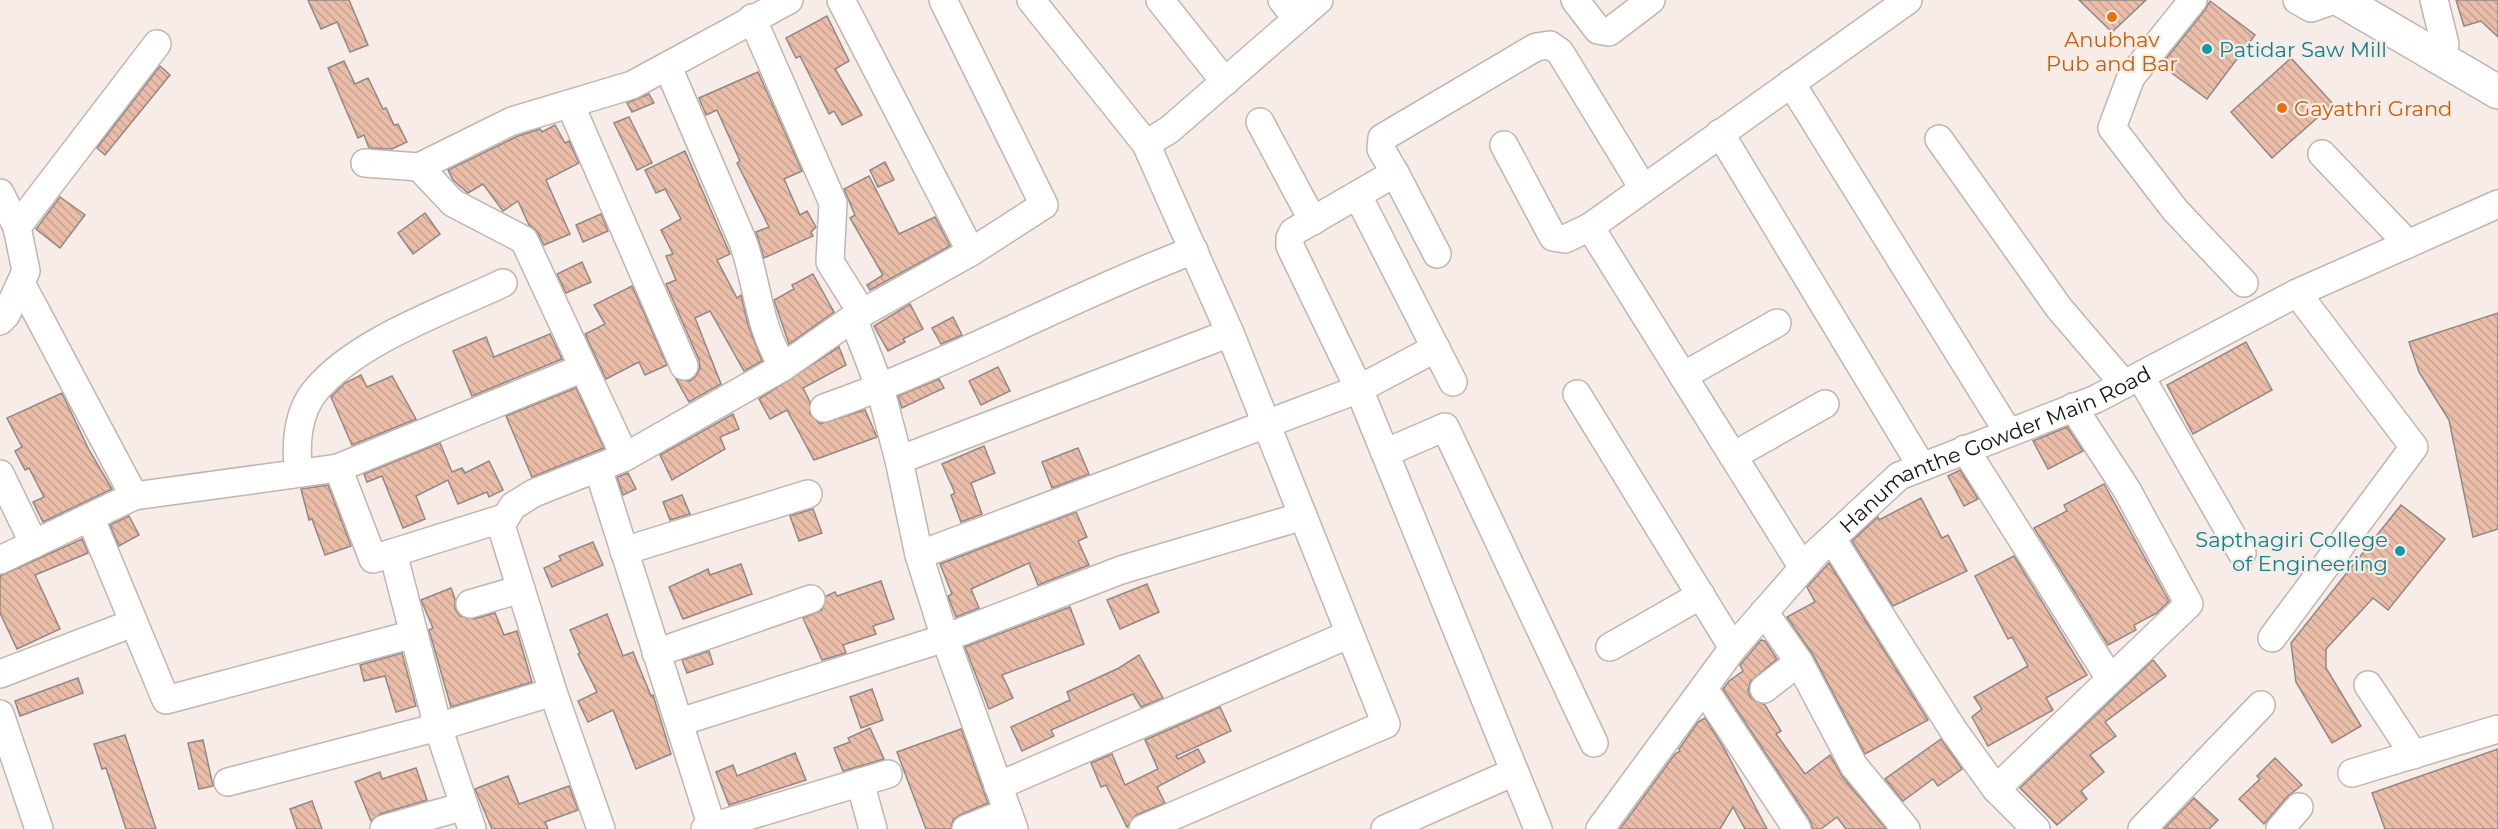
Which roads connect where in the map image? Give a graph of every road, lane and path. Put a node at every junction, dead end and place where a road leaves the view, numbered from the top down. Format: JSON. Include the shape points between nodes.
{"nodes":[{"id":1,"x":789,"y":0,"type":"edge"},
{"id":2,"x":841,"y":0,"type":"edge"},
{"id":3,"x":943,"y":0,"type":"edge"},
{"id":4,"x":1031,"y":0,"type":"edge"},
{"id":5,"x":1160,"y":0,"type":"edge"},
{"id":6,"x":1319,"y":0,"type":"edge"},
{"id":7,"x":1575,"y":0,"type":"edge"},
{"id":8,"x":1651,"y":0,"type":"edge"},
{"id":9,"x":1908,"y":0,"type":"edge"},
{"id":10,"x":2193,"y":0,"type":"edge"},
{"id":11,"x":2297,"y":0,"type":"edge"},
{"id":12,"x":2334,"y":0,"type":"edge"},
{"id":13,"x":2341,"y":0,"type":"edge"},
{"id":14,"x":2369,"y":0,"type":"edge"},
{"id":15,"x":2434,"y":0,"type":"edge"},
{"id":16,"x":1290,"y":10,"type":"edge"},
{"id":17,"x":752,"y":18,"type":"junction"},
{"id":18,"x":157,"y":44,"type":"dead end"},
{"id":19,"x":2445,"y":44,"type":"junction"},
{"id":20,"x":669,"y":67,"type":"junction"},
{"id":21,"x":2498,"y":74,"type":"edge"},
{"id":22,"x":1225,"y":82,"type":"junction"},
{"id":23,"x":1791,"y":82,"type":"junction"},
{"id":24,"x":2498,"y":92,"type":"edge"},
{"id":25,"x":570,"y":104,"type":"junction"},
{"id":26,"x":1260,"y":122,"type":"dead end"},
{"id":27,"x":1720,"y":133,"type":"junction"},
{"id":28,"x":1939,"y":139,"type":"dead end"},
{"id":29,"x":1146,"y":144,"type":"junction"},
{"id":30,"x":1504,"y":145,"type":"dead end"},
{"id":31,"x":2322,"y":154,"type":"dead end"},
{"id":32,"x":365,"y":164,"type":"dead end"},
{"id":33,"x":419,"y":167,"type":"junction"},
{"id":34,"x":1395,"y":173,"type":"junction"},
{"id":35,"x":1643,"y":188,"type":"junction"},
{"id":36,"x":0,"y":193,"type":"edge"},
{"id":37,"x":1358,"y":196,"type":"junction"},
{"id":38,"x":2498,"y":204,"type":"edge"},
{"id":39,"x":1313,"y":221,"type":"junction"},
{"id":40,"x":17,"y":227,"type":"junction"},
{"id":41,"x":1590,"y":227,"type":"junction"},
{"id":42,"x":2408,"y":244,"type":"junction"},
{"id":43,"x":1194,"y":250,"type":"junction"},
{"id":44,"x":971,"y":252,"type":"junction"},
{"id":45,"x":1437,"y":254,"type":"dead end"},
{"id":46,"x":21,"y":283,"type":"junction"},
{"id":47,"x":502,"y":283,"type":"dead end"},
{"id":48,"x":2244,"y":283,"type":"dead end"},
{"id":49,"x":2297,"y":293,"type":"junction"},
{"id":50,"x":857,"y":316,"type":"junction"},
{"id":51,"x":0,"y":321,"type":"edge"},
{"id":52,"x":1777,"y":323,"type":"dead end"},
{"id":53,"x":1230,"y":333,"type":"junction"},
{"id":54,"x":1436,"y":348,"type":"junction"},
{"id":55,"x":684,"y":366,"type":"dead end"},
{"id":56,"x":783,"y":367,"type":"junction"},
{"id":57,"x":584,"y":368,"type":"junction"},
{"id":58,"x":1683,"y":376,"type":"junction"},
{"id":59,"x":2132,"y":380,"type":"junction"},
{"id":60,"x":1453,"y":382,"type":"dead end"},
{"id":61,"x":880,"y":388,"type":"junction"},
{"id":62,"x":1359,"y":389,"type":"junction"},
{"id":63,"x":1577,"y":394,"type":"dead end"},
{"id":64,"x":1825,"y":404,"type":"dead end"},
{"id":65,"x":2073,"y":407,"type":"junction"},
{"id":66,"x":824,"y":408,"type":"dead end"},
{"id":67,"x":1266,"y":424,"type":"junction"},
{"id":68,"x":2008,"y":432,"type":"junction"},
{"id":69,"x":1965,"y":449,"type":"junction"},
{"id":70,"x":1385,"y":453,"type":"junction"},
{"id":71,"x":1733,"y":456,"type":"junction"},
{"id":72,"x":625,"y":457,"type":"junction"},
{"id":73,"x":899,"y":460,"type":"junction"},
{"id":74,"x":1922,"y":467,"type":"junction"},
{"id":75,"x":338,"y":468,"type":"junction"},
{"id":76,"x":598,"y":468,"type":"junction"},
{"id":77,"x":0,"y":474,"type":"edge"},
{"id":78,"x":299,"y":474,"type":"junction"},
{"id":79,"x":807,"y":494,"type":"dead end"},
{"id":80,"x":134,"y":496,"type":"junction"},
{"id":81,"x":1303,"y":516,"type":"junction"},
{"id":82,"x":90,"y":517,"type":"junction"},
{"id":83,"x":504,"y":518,"type":"junction"},
{"id":84,"x":1832,"y":539,"type":"junction"},
{"id":85,"x":34,"y":544,"type":"junction"},
{"id":86,"x":624,"y":551,"type":"junction"},
{"id":87,"x":393,"y":553,"type":"junction"},
{"id":88,"x":2242,"y":553,"type":"dead end"},
{"id":89,"x":919,"y":555,"type":"junction"},
{"id":90,"x":0,"y":560,"type":"edge"},
{"id":91,"x":1803,"y":568,"type":"junction"},
{"id":92,"x":521,"y":589,"type":"junction"},
{"id":93,"x":1701,"y":596,"type":"junction"},
{"id":94,"x":811,"y":599,"type":"dead end"},
{"id":95,"x":470,"y":604,"type":"dead end"},
{"id":96,"x":1764,"y":612,"type":"junction"},
{"id":97,"x":133,"y":623,"type":"junction"},
{"id":98,"x":414,"y":634,"type":"junction"},
{"id":99,"x":1350,"y":634,"type":"junction"},
{"id":100,"x":945,"y":638,"type":"junction"},
{"id":101,"x":2272,"y":638,"type":"dead end"},
{"id":102,"x":1610,"y":647,"type":"dead end"},
{"id":103,"x":1733,"y":648,"type":"junction"},
{"id":104,"x":656,"y":653,"type":"junction"},
{"id":105,"x":1799,"y":662,"type":"junction"},
{"id":106,"x":0,"y":674,"type":"edge"},
{"id":107,"x":2109,"y":677,"type":"junction"},
{"id":108,"x":2368,"y":685,"type":"dead end"},
{"id":109,"x":1704,"y":689,"type":"junction"},
{"id":110,"x":1764,"y":689,"type":"dead end"},
{"id":111,"x":553,"y":692,"type":"junction"},
{"id":112,"x":2261,"y":705,"type":"dead end"},
{"id":113,"x":1,"y":721,"type":"edge"},
{"id":114,"x":680,"y":722,"type":"junction"},
{"id":115,"x":438,"y":727,"type":"junction"},
{"id":116,"x":2498,"y":729,"type":"edge"},
{"id":117,"x":1594,"y":743,"type":"dead end"},
{"id":118,"x":2414,"y":755,"type":"junction"},
{"id":119,"x":1514,"y":772,"type":"junction"},
{"id":120,"x":2352,"y":773,"type":"dead end"},
{"id":121,"x":888,"y":774,"type":"dead end"},
{"id":122,"x":228,"y":782,"type":"dead end"},
{"id":123,"x":860,"y":782,"type":"junction"},
{"id":124,"x":998,"y":786,"type":"junction"},
{"id":125,"x":1996,"y":789,"type":"junction"},
{"id":126,"x":2300,"y":807,"type":"dead end"},
{"id":127,"x":468,"y":818,"type":"edge"},
{"id":128,"x":1011,"y":821,"type":"edge"},
{"id":129,"x":708,"y":828,"type":"edge"},
{"id":130,"x":1391,"y":828,"type":"edge"},
{"id":131,"x":39,"y":829,"type":"edge"},
{"id":132,"x":384,"y":829,"type":"edge"},
{"id":133,"x":601,"y":829,"type":"edge"},
{"id":134,"x":873,"y":829,"type":"edge"},
{"id":135,"x":966,"y":829,"type":"edge"},
{"id":136,"x":1143,"y":829,"type":"edge"},
{"id":137,"x":1538,"y":829,"type":"edge"},
{"id":138,"x":1600,"y":829,"type":"edge"},
{"id":139,"x":1797,"y":829,"type":"edge"},
{"id":140,"x":1906,"y":829,"type":"edge"},
{"id":141,"x":2036,"y":829,"type":"edge"},
{"id":142,"x":2142,"y":829,"type":"edge"},
{"id":143,"x":2280,"y":829,"type":"edge"}],
"edges":[{"from":1,"to":17,"type":"street"},
{"from":2,"to":44,"type":"street"},
{"from":3,"to":44,"type":"street","via":[[1044,204]]},
{"from":4,"to":29,"type":"street"},
{"from":5,"to":22,"type":"street"},
{"from":6,"to":16,"type":"street"},
{"from":7,"to":8,"type":"street","via":[[1598,30],[1609,32]]},
{"from":9,"to":23,"type":"street"},
{"from":10,"to":48,"type":"street","via":[[2131,77],[2112,128],[2175,210]]},
{"from":11,"to":12,"type":"street","via":[[2311,8]]},
{"from":13,"to":24,"type":"main road"},
{"from":14,"to":19,"type":"main road"},
{"from":15,"to":19,"type":"street"},
{"from":16,"to":22,"type":"street"},
{"from":17,"to":20,"type":"street"},
{"from":17,"to":50,"type":"street","via":[[833,203],[830,262]]},
{"from":18,"to":40,"type":"street"},
{"from":19,"to":21,"type":"main road"},
{"from":20,"to":25,"type":"street","via":[[632,85]]},
{"from":20,"to":56,"type":"street","via":[[743,243],[768,342]]},
{"from":22,"to":29,"type":"street","via":[[1169,130]]},
{"from":23,"to":27,"type":"street"},
{"from":23,"to":68,"type":"street"},
{"from":25,"to":33,"type":"street","via":[[512,121]]},
{"from":25,"to":55,"type":"street"},
{"from":26,"to":39,"type":"street"},
{"from":27,"to":35,"type":"street"},
{"from":27,"to":74,"type":"street"},
{"from":28,"to":59,"type":"street","via":[[2060,308]]},
{"from":29,"to":43,"type":"street"},
{"from":30,"to":41,"type":"street","via":[[1553,237],[1565,239]]},
{"from":31,"to":42,"type":"street"},
{"from":32,"to":33,"type":"street"},
{"from":33,"to":57,"type":"street","via":[[453,203],[524,240]]},
{"from":34,"to":35,"type":"street","via":[[1381,149],[1382,138],[1536,46],[1550,45],[1560,52]]},
{"from":34,"to":37,"type":"street"},
{"from":34,"to":45,"type":"street"},
{"from":35,"to":41,"type":"street"},
{"from":36,"to":40,"type":"street"},
{"from":37,"to":39,"type":"street"},
{"from":37,"to":54,"type":"street"},
{"from":38,"to":42,"type":"street","name":"Hanumanthe Gowder Main Road"},
{"from":39,"to":62,"type":"street","via":[[1293,232],[1290,246]]},
{"from":40,"to":46,"type":"street","via":[[26,271]]},
{"from":41,"to":58,"type":"street"},
{"from":42,"to":49,"type":"street","name":"Hanumanthe Gowder Main Road"},
{"from":43,"to":53,"type":"street"},
{"from":43,"to":61,"type":"street","via":[[1116,280]]},
{"from":44,"to":50,"type":"street"},
{"from":46,"to":51,"type":"street"},
{"from":46,"to":80,"type":"street"},
{"from":47,"to":78,"type":"street","via":[[363,349],[334,373],[315,391],[302,418],[296,450]]},
{"from":49,"to":59,"type":"street","name":"Hanumanthe Gowder Main Road"},
{"from":49,"to":101,"type":"street","via":[[2414,447]]},
{"from":50,"to":56,"type":"street"},
{"from":50,"to":61,"type":"street"},
{"from":52,"to":58,"type":"street"},
{"from":53,"to":67,"type":"street"},
{"from":53,"to":73,"type":"street"},
{"from":54,"to":60,"type":"street"},
{"from":54,"to":62,"type":"street"},
{"from":56,"to":72,"type":"street"},
{"from":57,"to":72,"type":"street"},
{"from":57,"to":75,"type":"street"},
{"from":58,"to":71,"type":"street"},
{"from":59,"to":65,"type":"street","name":"Hanumanthe Gowder Main Road"},
{"from":59,"to":88,"type":"street"},
{"from":61,"to":66,"type":"street"},
{"from":61,"to":73,"type":"street"},
{"from":62,"to":67,"type":"street"},
{"from":62,"to":70,"type":"street"},
{"from":63,"to":93,"type":"street"},
{"from":64,"to":71,"type":"street"},
{"from":65,"to":68,"type":"street","name":"Hanumanthe Gowder Main Road"},
{"from":65,"to":107,"type":"street","via":[[2127,490],[2189,604]]},
{"from":67,"to":81,"type":"street"},
{"from":67,"to":89,"type":"street"},
{"from":68,"to":69,"type":"street","name":"Hanumanthe Gowder Main Road"},
{"from":69,"to":74,"type":"street","name":"Hanumanthe Gowder Main Road"},
{"from":69,"to":107,"type":"street"},
{"from":70,"to":117,"type":"street","via":[[1445,428]]},
{"from":70,"to":119,"type":"street"},
{"from":71,"to":91,"type":"street"},
{"from":72,"to":76,"type":"street"},
{"from":73,"to":89,"type":"street"},
{"from":74,"to":84,"type":"street","name":"Hanumanthe Gowder Main Road","via":[[1899,476]]},
{"from":75,"to":78,"type":"street"},
{"from":75,"to":87,"type":"street","via":[[373,559]]},
{"from":76,"to":83,"type":"street","via":[[534,493],[513,506]]},
{"from":76,"to":86,"type":"street"},
{"from":77,"to":85,"type":"street"},
{"from":78,"to":80,"type":"street"},
{"from":79,"to":86,"type":"street"},
{"from":80,"to":82,"type":"street"},
{"from":81,"to":99,"type":"street"},
{"from":81,"to":100,"type":"street","via":[[1121,570]]},
{"from":82,"to":85,"type":"street"},
{"from":82,"to":97,"type":"street"},
{"from":83,"to":87,"type":"street"},
{"from":83,"to":92,"type":"street","via":[[501,525]]},
{"from":84,"to":91,"type":"street","name":"Hanumanthe Gowder Main Road"},
{"from":84,"to":125,"type":"street","via":[[1954,731]]},
{"from":85,"to":90,"type":"street"},
{"from":86,"to":104,"type":"street"},
{"from":87,"to":98,"type":"street"},
{"from":89,"to":100,"type":"street"},
{"from":91,"to":96,"type":"street","name":"Hanumanthe Gowder Main Road"},
{"from":92,"to":95,"type":"street"},
{"from":92,"to":111,"type":"street"},
{"from":93,"to":102,"type":"street"},
{"from":93,"to":103,"type":"street"},
{"from":94,"to":104,"type":"street"},
{"from":96,"to":103,"type":"street","name":"Hanumanthe Gowder Main Road"},
{"from":96,"to":105,"type":"street"},
{"from":97,"to":98,"type":"street","via":[[166,700]]},
{"from":97,"to":106,"type":"street"},
{"from":98,"to":115,"type":"street"},
{"from":99,"to":124,"type":"street"},
{"from":99,"to":136,"type":"street","via":[[1386,724]]},
{"from":100,"to":114,"type":"street"},
{"from":100,"to":124,"type":"street"},
{"from":103,"to":109,"type":"street","name":"Hanumanthe Gowder Main Road"},
{"from":104,"to":114,"type":"street"},
{"from":105,"to":110,"type":"street"},
{"from":105,"to":140,"type":"street","via":[[1854,766]]},
{"from":107,"to":125,"type":"street"},
{"from":108,"to":118,"type":"street"},
{"from":109,"to":138,"type":"street","name":"Hanumanthe Gowder Main Road"},
{"from":109,"to":139,"type":"street"},
{"from":111,"to":115,"type":"street"},
{"from":111,"to":133,"type":"street"},
{"from":112,"to":142,"type":"street"},
{"from":113,"to":131,"type":"street"},
{"from":114,"to":129,"type":"street"},
{"from":115,"to":122,"type":"street"},
{"from":115,"to":127,"type":"street"},
{"from":116,"to":118,"type":"street"},
{"from":118,"to":120,"type":"street"},
{"from":119,"to":130,"type":"street"},
{"from":119,"to":137,"type":"street"},
{"from":121,"to":123,"type":"street"},
{"from":123,"to":129,"type":"street"},
{"from":123,"to":134,"type":"street"},
{"from":124,"to":128,"type":"street"},
{"from":125,"to":141,"type":"street"},
{"from":126,"to":143,"type":"street"},
{"from":127,"to":132,"type":"street"},
{"from":128,"to":135,"type":"street"}]}
